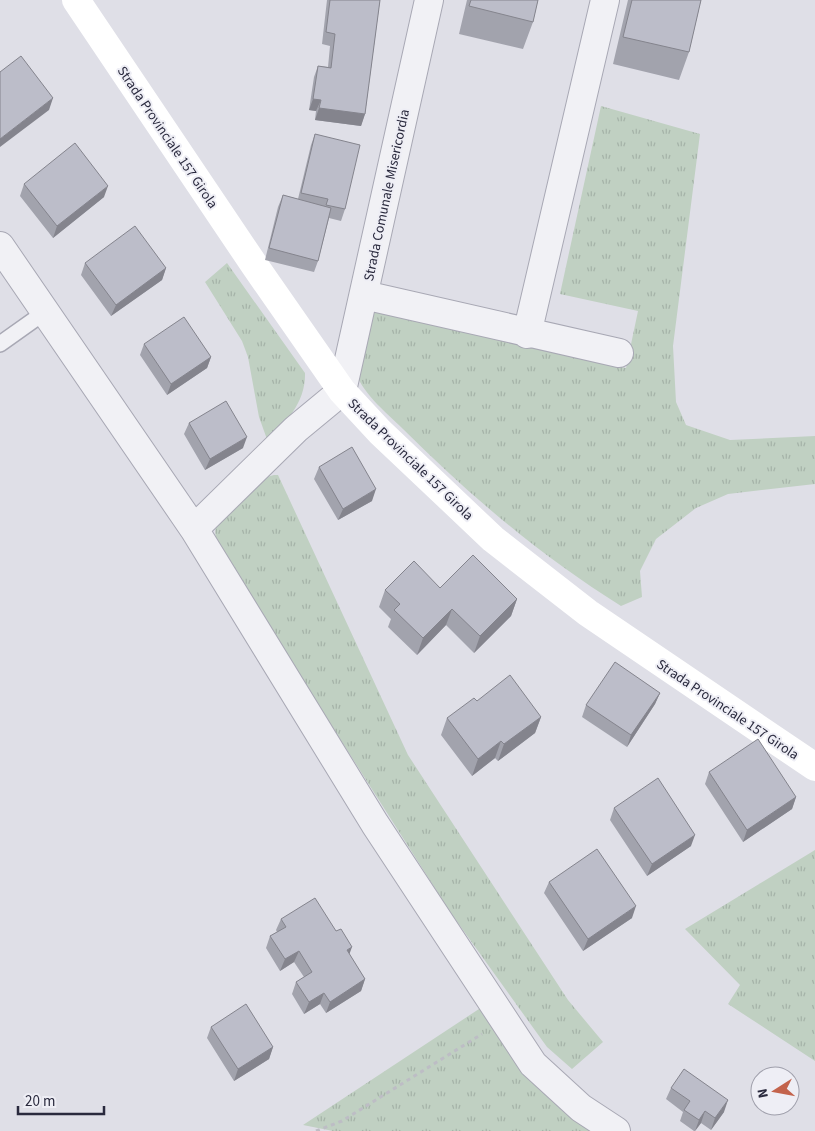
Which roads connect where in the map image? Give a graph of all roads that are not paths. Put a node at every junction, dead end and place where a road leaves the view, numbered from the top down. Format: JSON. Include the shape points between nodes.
{"nodes":[{"id":1,"x":76,"y":0,"type":"edge"},
{"id":2,"x":429,"y":0,"type":"edge"},
{"id":3,"x":605,"y":0,"type":"edge"},
{"id":4,"x":0,"y":246,"type":"edge"},
{"id":5,"x":364,"y":295,"type":"junction"},
{"id":6,"x":45,"y":312,"type":"junction"},
{"id":7,"x":527,"y":334,"type":"junction"},
{"id":8,"x":0,"y":344,"type":"edge"},
{"id":9,"x":619,"y":353,"type":"dead end"},
{"id":10,"x":342,"y":391,"type":"junction"},
{"id":11,"x":194,"y":529,"type":"junction"},
{"id":12,"x":815,"y":767,"type":"edge"},
{"id":13,"x":616,"y":1131,"type":"edge"}],
"edges":[{"from":1,"to":10,"type":"main road","name":"Strada Provinciale 157 Girola"},
{"from":2,"to":5,"type":"street","name":"Strada Comunale Misericordia"},
{"from":3,"to":7,"type":"street"},
{"from":4,"to":6,"type":"street"},
{"from":5,"to":7,"type":"street"},
{"from":5,"to":10,"type":"street","name":"Strada Comunale Misericordia"},
{"from":6,"to":8,"type":"lane"},
{"from":6,"to":11,"type":"street"},
{"from":7,"to":9,"type":"street"},
{"from":10,"to":11,"type":"street","via":[[296,428]]},
{"from":10,"to":12,"type":"main road","name":"Strada Provinciale 157 Girola","via":[[380,432],[493,539],[588,613]]},
{"from":11,"to":13,"type":"street","via":[[375,824],[533,1064],[581,1108]]}]}
